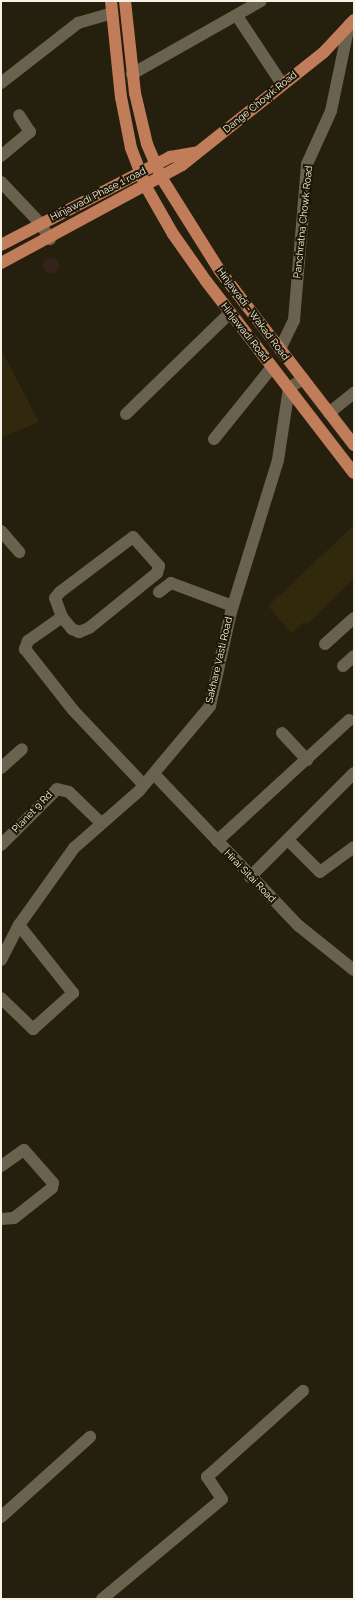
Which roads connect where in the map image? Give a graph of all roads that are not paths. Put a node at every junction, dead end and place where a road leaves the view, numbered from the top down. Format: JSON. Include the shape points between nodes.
{"nodes":[{"id":1,"x":125,"y":1,"type":"edge"},
{"id":2,"x":255,"y":3,"type":"edge"},
{"id":3,"x":111,"y":7,"type":"edge"},
{"id":4,"x":237,"y":16,"type":"junction"},
{"id":5,"x":351,"y":23,"type":"edge"},
{"id":6,"x":132,"y":74,"type":"junction"},
{"id":7,"x":1,"y":83,"type":"edge"},
{"id":8,"x":282,"y":84,"type":"junction"},
{"id":9,"x":19,"y":115,"type":"dead end"},
{"id":10,"x":198,"y":151,"type":"junction"},
{"id":11,"x":1,"y":156,"type":"edge"},
{"id":12,"x":155,"y":166,"type":"junction"},
{"id":13,"x":141,"y":174,"type":"junction"},
{"id":14,"x":161,"y":177,"type":"junction"},
{"id":15,"x":1,"y":182,"type":"edge"},
{"id":16,"x":145,"y":185,"type":"junction"},
{"id":17,"x":40,"y":223,"type":"junction"},
{"id":18,"x":50,"y":239,"type":"junction"},
{"id":19,"x":1,"y":244,"type":"edge"},
{"id":20,"x":1,"y":263,"type":"edge"},
{"id":21,"x":230,"y":313,"type":"junction"},
{"id":22,"x":280,"y":350,"type":"junction"},
{"id":23,"x":272,"y":367,"type":"junction"},
{"id":24,"x":303,"y":379,"type":"junction"},
{"id":25,"x":289,"y":388,"type":"junction"},
{"id":26,"x":354,"y":393,"type":"edge"},
{"id":27,"x":329,"y":413,"type":"junction"},
{"id":28,"x":126,"y":414,"type":"dead end"},
{"id":29,"x":214,"y":439,"type":"dead end"},
{"id":30,"x":354,"y":445,"type":"edge"},
{"id":31,"x":354,"y":473,"type":"edge"},
{"id":32,"x":1,"y":531,"type":"edge"},
{"id":33,"x":18,"y":552,"type":"dead end"},
{"id":34,"x":159,"y":592,"type":"dead end"},
{"id":35,"x":233,"y":606,"type":"junction"},
{"id":36,"x":62,"y":617,"type":"junction"},
{"id":37,"x":354,"y":618,"type":"edge"},
{"id":38,"x":325,"y":644,"type":"dead end"},
{"id":39,"x":354,"y":656,"type":"edge"},
{"id":40,"x":343,"y":666,"type":"dead end"},
{"id":41,"x":349,"y":720,"type":"dead end"},
{"id":42,"x":282,"y":733,"type":"dead end"},
{"id":43,"x":22,"y":749,"type":"dead end"},
{"id":44,"x":307,"y":760,"type":"junction"},
{"id":45,"x":1,"y":768,"type":"edge"},
{"id":46,"x":354,"y":773,"type":"edge"},
{"id":47,"x":154,"y":774,"type":"junction"},
{"id":48,"x":144,"y":786,"type":"junction"},
{"id":49,"x":101,"y":823,"type":"junction"},
{"id":50,"x":288,"y":840,"type":"junction"},
{"id":51,"x":217,"y":841,"type":"junction"},
{"id":52,"x":1,"y":845,"type":"edge"},
{"id":53,"x":354,"y":847,"type":"edge"},
{"id":54,"x":250,"y":878,"type":"junction"},
{"id":55,"x":20,"y":925,"type":"junction"},
{"id":56,"x":1,"y":960,"type":"edge"},
{"id":57,"x":354,"y":970,"type":"edge"},
{"id":58,"x":1,"y":998,"type":"edge"},
{"id":59,"x":1,"y":1166,"type":"edge"},
{"id":60,"x":2,"y":1222,"type":"edge"},
{"id":61,"x":302,"y":1391,"type":"dead end"},
{"id":62,"x":90,"y":1437,"type":"dead end"},
{"id":63,"x":1,"y":1517,"type":"edge"},
{"id":64,"x":102,"y":1599,"type":"edge"}],
"edges":[{"from":1,"to":6,"type":"main road","name":"Hinjawadi - Wakad Road"},
{"from":2,"to":4,"type":"street"},
{"from":3,"to":7,"type":"street","via":[[78,23]]},
{"from":3,"to":13,"type":"main road","name":"Hinjawadi Road","via":[[121,97],[131,148]]},
{"from":4,"to":6,"type":"street"},
{"from":4,"to":8,"type":"street"},
{"from":5,"to":8,"type":"main road","name":"Dange Chowk Road","via":[[324,52]]},
{"from":5,"to":22,"type":"street","name":"Panchratna Chowk Road","via":[[332,111],[308,164],[294,320]]},
{"from":6,"to":12,"type":"main road","name":"Hinjawadi - Wakad Road"},
{"from":8,"to":10,"type":"main road","name":"Dange Chowk Road"},
{"from":9,"to":11,"type":"street","via":[[30,132]]},
{"from":10,"to":12,"type":"main road","name":"Hinjawadi Phase 1 road","via":[[170,157]]},
{"from":10,"to":14,"type":"main road","name":"Dange Chowk Road"},
{"from":12,"to":13,"type":"main road","name":"Hinjawadi Phase 1 road"},
{"from":12,"to":14,"type":"main road","name":"Hinjawadi - Wakad Road"},
{"from":13,"to":16,"type":"main road","name":"Hinjawadi Road"},
{"from":13,"to":17,"type":"main road","name":"Hinjawadi Phase 1 road"},
{"from":14,"to":16,"type":"main road","name":"Hinjawadi Phase 1 road"},
{"from":14,"to":22,"type":"main road","name":"Hinjawadi - Wakad Road","via":[[215,264]]},
{"from":15,"to":17,"type":"street"},
{"from":16,"to":18,"type":"main road","name":"Hinjawadi Phase 1 road"},
{"from":16,"to":21,"type":"main road","name":"Hinjawadi Road","via":[[172,234]]},
{"from":17,"to":18,"type":"street"},
{"from":17,"to":19,"type":"main road","name":"Hinjawadi Phase 1 road"},
{"from":18,"to":20,"type":"main road","name":"Hinjawadi Phase 1 road"},
{"from":21,"to":23,"type":"main road","name":"Hinjawadi Road"},
{"from":21,"to":28,"type":"street"},
{"from":22,"to":24,"type":"main road","name":"Hinjawadi - Wakad Road"},
{"from":23,"to":25,"type":"main road","name":"Hinjawadi Road"},
{"from":23,"to":29,"type":"street"},
{"from":24,"to":25,"type":"street"},
{"from":24,"to":27,"type":"main road","name":"Hinjawadi - Wakad Road"},
{"from":25,"to":31,"type":"main road","name":"Hinjawadi Road"},
{"from":25,"to":35,"type":"street","name":"Sakhare Vasti Road","via":[[278,460]]},
{"from":26,"to":27,"type":"street"},
{"from":27,"to":30,"type":"main road","name":"Hinjawadi - Wakad Road"},
{"from":32,"to":33,"type":"street"},
{"from":34,"to":35,"type":"street","via":[[171,582]]},
{"from":35,"to":47,"type":"street","name":"Sakhare Vasti Road","via":[[210,706]]},
{"from":36,"to":36,"type":"street","via":[[55,598],[60,592],[133,537],[159,566],[157,573],[89,628],[79,632],[72,629]]},
{"from":36,"to":48,"type":"street","via":[[28,641],[25,649],[73,710]]},
{"from":37,"to":38,"type":"street"},
{"from":39,"to":40,"type":"street"},
{"from":41,"to":44,"type":"street"},
{"from":42,"to":44,"type":"street"},
{"from":43,"to":45,"type":"street"},
{"from":44,"to":51,"type":"street"},
{"from":46,"to":50,"type":"street"},
{"from":47,"to":48,"type":"street","name":"Sakhare Vasti Road"},
{"from":47,"to":51,"type":"street","name":"Hirai Sitai Road"},
{"from":48,"to":49,"type":"street","name":"Sakhare Vasti Road"},
{"from":49,"to":52,"type":"street","name":"Planet 9 Rd","via":[[69,792],[57,789]]},
{"from":49,"to":55,"type":"street","name":"Sakhare Vasti Road","via":[[74,848]]},
{"from":50,"to":53,"type":"street","via":[[320,872]]},
{"from":50,"to":54,"type":"street"},
{"from":51,"to":54,"type":"street","name":"Hirai Sitai Road"},
{"from":54,"to":57,"type":"street","name":"Hirai Sitai Road","via":[[299,926]]},
{"from":55,"to":56,"type":"street","name":"Sakhare Vasti Road"},
{"from":55,"to":58,"type":"street","via":[[73,993],[33,1029]]},
{"from":59,"to":60,"type":"street","via":[[24,1150],[53,1183],[14,1218]]},
{"from":61,"to":64,"type":"street","via":[[207,1477],[222,1498]]},
{"from":62,"to":63,"type":"street"}]}
